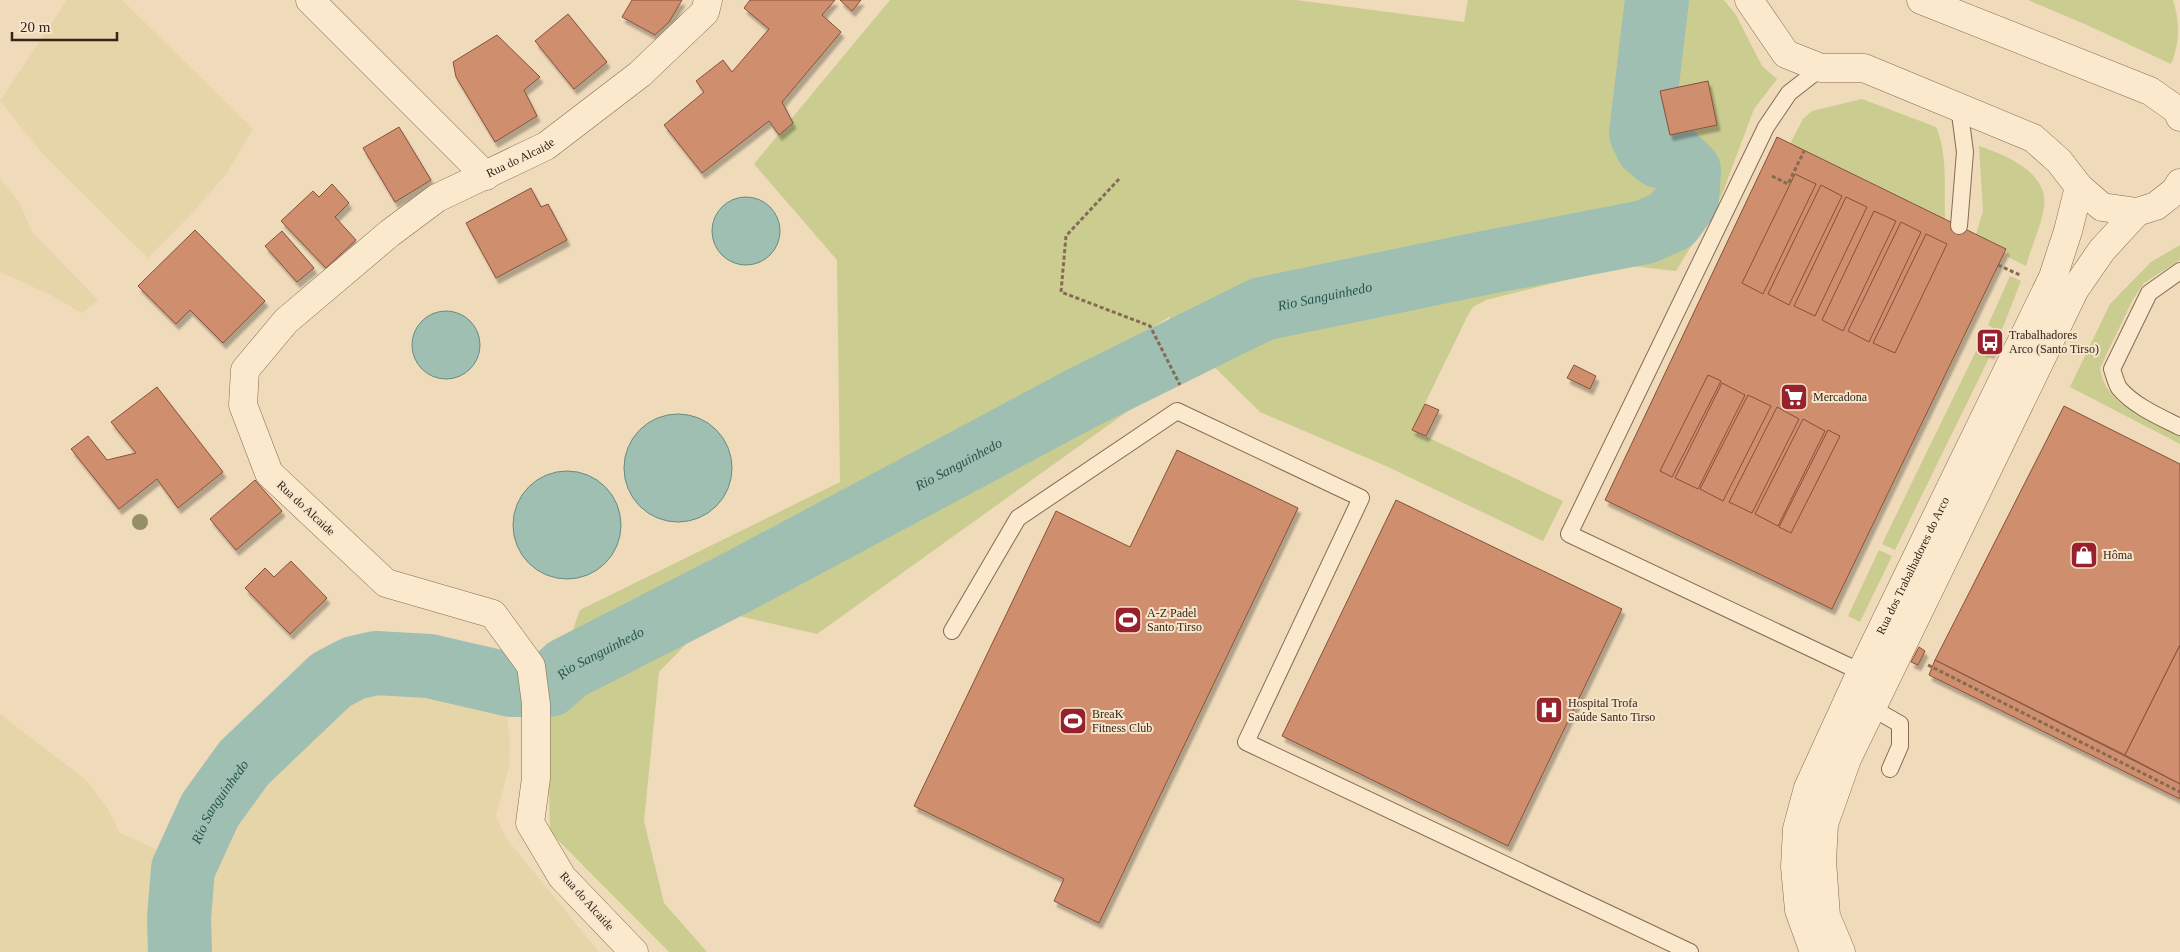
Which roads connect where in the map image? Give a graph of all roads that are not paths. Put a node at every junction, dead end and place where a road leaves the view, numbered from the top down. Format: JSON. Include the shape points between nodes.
{"nodes":[{"id":1,"x":310,"y":0,"type":"edge"},
{"id":2,"x":708,"y":0,"type":"edge"},
{"id":3,"x":1749,"y":0,"type":"edge"},
{"id":4,"x":1921,"y":0,"type":"edge"},
{"id":5,"x":1768,"y":12,"type":"edge"},
{"id":6,"x":1821,"y":68,"type":"junction"},
{"id":7,"x":1959,"y":106,"type":"junction"},
{"id":8,"x":2179,"y":111,"type":"edge"},
{"id":9,"x":486,"y":176,"type":"junction"},
{"id":10,"x":2180,"y":182,"type":"edge"},
{"id":11,"x":2079,"y":187,"type":"junction"},
{"id":12,"x":2158,"y":206,"type":"edge"},
{"id":13,"x":1959,"y":226,"type":"dead end"},
{"id":14,"x":2180,"y":271,"type":"edge"},
{"id":15,"x":2176,"y":422,"type":"edge"},
{"id":16,"x":952,"y":631,"type":"dead end"},
{"id":17,"x":1861,"y":672,"type":"junction"},
{"id":18,"x":1872,"y":708,"type":"junction"},
{"id":19,"x":1890,"y":769,"type":"dead end"},
{"id":20,"x":634,"y":952,"type":"edge"},
{"id":21,"x":1690,"y":952,"type":"edge"},
{"id":22,"x":1814,"y":952,"type":"edge"},
{"id":23,"x":1841,"y":952,"type":"edge"}],
"edges":[{"from":1,"to":9,"type":"street"},
{"from":2,"to":9,"type":"street","name":"Rua do Alcaide","via":[[705,12],[640,74],[546,146]]},
{"from":3,"to":5,"type":"street"},
{"from":4,"to":8,"type":"street","via":[[2150,91]]},
{"from":5,"to":6,"type":"street","via":[[1786,54]]},
{"from":6,"to":7,"type":"street","via":[[1864,68]]},
{"from":6,"to":17,"type":"lane","via":[[1789,93],[1766,127],[1569,534]]},
{"from":7,"to":11,"type":"street","via":[[2033,138],[2059,160]]},
{"from":7,"to":13,"type":"lane","via":[[1965,152]]},
{"from":9,"to":20,"type":"street","name":"Rua do Alcaide","via":[[437,198],[390,233],[286,321],[245,370],[243,405],[268,473],[386,583],[493,614],[530,666],[536,704],[536,778],[530,823],[562,877]]},
{"from":10,"to":12,"type":"street","name":"Rua dos Trabalhadores do Arco"},
{"from":11,"to":12,"type":"street","via":[[2102,207]]},
{"from":11,"to":17,"type":"street","name":"Rua dos Trabalhadores do Arco","via":[[2053,277]]},
{"from":12,"to":18,"type":"street","name":"Rua dos Trabalhadores do Arco","via":[[2102,250],[2075,289]]},
{"from":14,"to":15,"type":"lane","via":[[2149,292],[2112,369],[2118,387],[2131,398]]},
{"from":16,"to":21,"type":"lane","via":[[1018,518],[1177,411],[1361,498],[1246,742]]},
{"from":17,"to":22,"type":"street","name":"Rua dos Trabalhadores do Arco","via":[[1808,788],[1797,829],[1795,867],[1799,910]]},
{"from":18,"to":19,"type":"lane","via":[[1900,724],[1900,746]]},
{"from":18,"to":23,"type":"street","name":"Rua dos Trabalhadores do Arco","via":[[1847,759],[1824,824],[1822,861],[1826,916]]}]}
